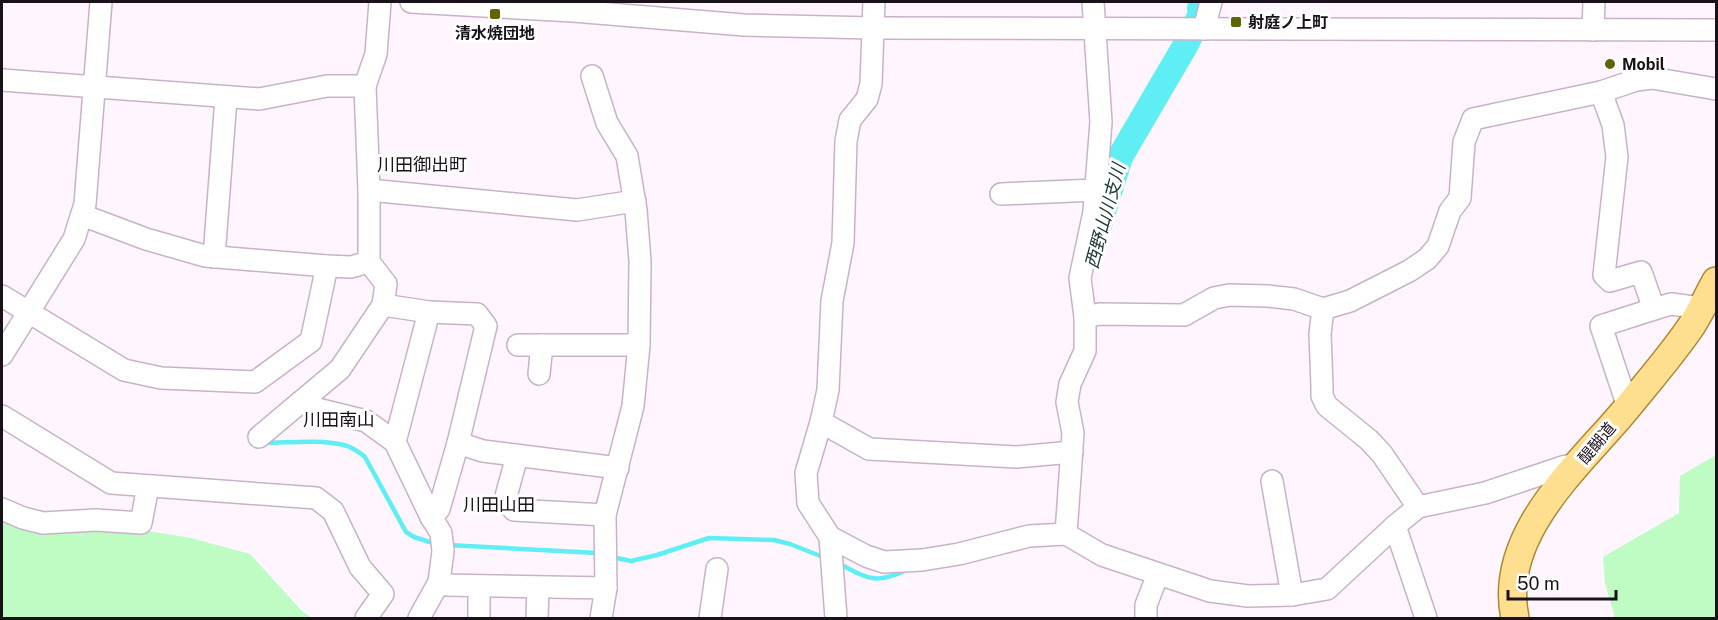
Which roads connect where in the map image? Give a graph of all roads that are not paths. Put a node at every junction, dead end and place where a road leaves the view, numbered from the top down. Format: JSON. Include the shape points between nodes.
{"nodes":[{"id":1,"x":101,"y":2,"type":"edge"},
{"id":2,"x":380,"y":2,"type":"edge"},
{"id":3,"x":411,"y":2,"type":"edge"},
{"id":4,"x":434,"y":2,"type":"edge"},
{"id":5,"x":874,"y":2,"type":"edge"},
{"id":6,"x":1093,"y":2,"type":"edge"},
{"id":7,"x":1211,"y":2,"type":"edge"},
{"id":8,"x":1594,"y":2,"type":"edge"},
{"id":9,"x":873,"y":28,"type":"junction"},
{"id":10,"x":1094,"y":29,"type":"junction"},
{"id":11,"x":1196,"y":29,"type":"junction"},
{"id":12,"x":1593,"y":30,"type":"junction"},
{"id":13,"x":1716,"y":30,"type":"edge"},
{"id":14,"x":592,"y":76,"type":"dead end"},
{"id":15,"x":2,"y":80,"type":"edge"},
{"id":16,"x":94,"y":86,"type":"junction"},
{"id":17,"x":365,"y":86,"type":"junction"},
{"id":18,"x":1716,"y":89,"type":"edge"},
{"id":19,"x":1601,"y":92,"type":"junction"},
{"id":20,"x":226,"y":98,"type":"junction"},
{"id":21,"x":369,"y":190,"type":"junction"},
{"id":22,"x":1095,"y":190,"type":"junction"},
{"id":23,"x":1001,"y":195,"type":"dead end"},
{"id":24,"x":635,"y":201,"type":"junction"},
{"id":25,"x":82,"y":215,"type":"junction"},
{"id":26,"x":214,"y":257,"type":"junction"},
{"id":27,"x":369,"y":262,"type":"junction"},
{"id":28,"x":327,"y":266,"type":"junction"},
{"id":29,"x":1716,"y":281,"type":"edge"},
{"id":30,"x":2,"y":296,"type":"edge"},
{"id":31,"x":383,"y":304,"type":"junction"},
{"id":32,"x":1701,"y":308,"type":"junction"},
{"id":33,"x":1323,"y":309,"type":"junction"},
{"id":34,"x":1654,"y":309,"type":"junction"},
{"id":35,"x":429,"y":312,"type":"junction"},
{"id":36,"x":28,"y":313,"type":"junction"},
{"id":37,"x":1085,"y":316,"type":"junction"},
{"id":38,"x":518,"y":345,"type":"dead end"},
{"id":39,"x":542,"y":345,"type":"junction"},
{"id":40,"x":639,"y":345,"type":"junction"},
{"id":41,"x":2,"y":355,"type":"edge"},
{"id":42,"x":539,"y":374,"type":"dead end"},
{"id":43,"x":301,"y":402,"type":"junction"},
{"id":44,"x":1628,"y":407,"type":"junction"},
{"id":45,"x":2,"y":416,"type":"edge"},
{"id":46,"x":821,"y":422,"type":"junction"},
{"id":47,"x":259,"y":436,"type":"dead end"},
{"id":48,"x":395,"y":442,"type":"junction"},
{"id":49,"x":458,"y":443,"type":"junction"},
{"id":50,"x":1072,"y":452,"type":"junction"},
{"id":51,"x":517,"y":456,"type":"junction"},
{"id":52,"x":1577,"y":467,"type":"junction"},
{"id":53,"x":618,"y":468,"type":"junction"},
{"id":54,"x":1272,"y":481,"type":"dead end"},
{"id":55,"x":148,"y":486,"type":"junction"},
{"id":56,"x":1418,"y":507,"type":"junction"},
{"id":57,"x":2,"y":509,"type":"edge"},
{"id":58,"x":605,"y":515,"type":"junction"},
{"id":59,"x":430,"y":516,"type":"junction"},
{"id":60,"x":1395,"y":526,"type":"junction"},
{"id":61,"x":1066,"y":534,"type":"junction"},
{"id":62,"x":830,"y":537,"type":"junction"},
{"id":63,"x":717,"y":568,"type":"dead end"},
{"id":64,"x":1158,"y":574,"type":"junction"},
{"id":65,"x":439,"y":582,"type":"junction"},
{"id":66,"x":479,"y":586,"type":"junction"},
{"id":67,"x":538,"y":588,"type":"junction"},
{"id":68,"x":606,"y":588,"type":"junction"},
{"id":69,"x":1292,"y":595,"type":"junction"},
{"id":70,"x":366,"y":618,"type":"edge"},
{"id":71,"x":419,"y":618,"type":"edge"},
{"id":72,"x":479,"y":618,"type":"edge"},
{"id":73,"x":537,"y":618,"type":"edge"},
{"id":74,"x":601,"y":618,"type":"edge"},
{"id":75,"x":710,"y":618,"type":"edge"},
{"id":76,"x":836,"y":618,"type":"edge"},
{"id":77,"x":1146,"y":618,"type":"edge"},
{"id":78,"x":1426,"y":618,"type":"edge"},
{"id":79,"x":1515,"y":618,"type":"edge"}],
"edges":[{"from":1,"to":16,"type":"street"},
{"from":2,"to":17,"type":"street","via":[[376,54]]},
{"from":3,"to":4,"type":"street"},
{"from":4,"to":9,"type":"street","via":[[744,25]]},
{"from":5,"to":9,"type":"street"},
{"from":6,"to":10,"type":"street"},
{"from":7,"to":11,"type":"street"},
{"from":8,"to":12,"type":"street"},
{"from":9,"to":10,"type":"street"},
{"from":9,"to":46,"type":"street","via":[[871,84],[867,99],[850,120],[846,141],[843,243],[832,300],[828,390]]},
{"from":10,"to":11,"type":"street"},
{"from":10,"to":22,"type":"street","via":[[1101,122]]},
{"from":11,"to":12,"type":"street"},
{"from":12,"to":13,"type":"street"},
{"from":14,"to":24,"type":"street","via":[[608,123],[627,156]]},
{"from":15,"to":16,"type":"street"},
{"from":16,"to":20,"type":"street"},
{"from":16,"to":25,"type":"street"},
{"from":17,"to":20,"type":"street","via":[[327,86],[259,99]]},
{"from":17,"to":21,"type":"street"},
{"from":18,"to":19,"type":"street","via":[[1652,78]]},
{"from":19,"to":33,"type":"street","via":[[1473,118],[1464,142],[1460,198],[1450,211],[1438,246],[1409,271],[1350,301]]},
{"from":19,"to":34,"type":"street","via":[[1613,125],[1617,157],[1604,275],[1610,281],[1641,272]]},
{"from":20,"to":26,"type":"street"},
{"from":21,"to":24,"type":"street","via":[[577,210]]},
{"from":21,"to":27,"type":"street"},
{"from":22,"to":23,"type":"street"},
{"from":22,"to":37,"type":"street"},
{"from":24,"to":40,"type":"street","via":[[640,261]]},
{"from":25,"to":26,"type":"street","via":[[146,239]]},
{"from":25,"to":36,"type":"street","via":[[74,238]]},
{"from":26,"to":28,"type":"street"},
{"from":27,"to":28,"type":"street","via":[[351,267]]},
{"from":27,"to":31,"type":"street","via":[[386,284]]},
{"from":28,"to":36,"type":"street","via":[[311,341],[255,382],[161,378],[124,370]]},
{"from":29,"to":32,"type":"main road","name":"醍醐道"},
{"from":30,"to":36,"type":"street"},
{"from":31,"to":35,"type":"street"},
{"from":31,"to":43,"type":"street","via":[[340,369]]},
{"from":32,"to":34,"type":"street","via":[[1671,304]]},
{"from":32,"to":44,"type":"main road","name":"醍醐道"},
{"from":33,"to":37,"type":"street","via":[[1294,299],[1229,295],[1214,298],[1184,315]]},
{"from":33,"to":56,"type":"street","via":[[1322,396],[1327,406],[1382,454]]},
{"from":34,"to":44,"type":"street","via":[[1602,326]]},
{"from":35,"to":48,"type":"street"},
{"from":35,"to":49,"type":"street","via":[[477,314],[486,326]]},
{"from":36,"to":41,"type":"street"},
{"from":37,"to":50,"type":"street","via":[[1085,351],[1070,384],[1067,402]]},
{"from":38,"to":39,"type":"street"},
{"from":39,"to":40,"type":"street"},
{"from":39,"to":42,"type":"street"},
{"from":40,"to":53,"type":"street","via":[[633,406]]},
{"from":43,"to":47,"type":"street"},
{"from":43,"to":48,"type":"street","via":[[366,420]]},
{"from":44,"to":52,"type":"main road","name":"醍醐道"},
{"from":45,"to":55,"type":"street","via":[[111,483]]},
{"from":46,"to":50,"type":"street","via":[[869,449],[1016,457]]},
{"from":46,"to":62,"type":"street","via":[[806,473],[808,503]]},
{"from":48,"to":59,"type":"street"},
{"from":49,"to":51,"type":"street"},
{"from":49,"to":59,"type":"street","via":[[439,509]]},
{"from":50,"to":61,"type":"street"},
{"from":51,"to":53,"type":"street"},
{"from":51,"to":58,"type":"street","via":[[505,500],[514,510]]},
{"from":52,"to":56,"type":"street","via":[[1566,466],[1485,493]]},
{"from":52,"to":79,"type":"main road","name":"醍醐道","via":[[1530,528],[1513,580]]},
{"from":53,"to":58,"type":"street"},
{"from":54,"to":69,"type":"street"},
{"from":55,"to":57,"type":"street","via":[[141,523],[43,523]]},
{"from":55,"to":70,"type":"street","via":[[316,498],[333,511],[360,567],[383,594]]},
{"from":56,"to":60,"type":"street"},
{"from":58,"to":68,"type":"street"},
{"from":59,"to":65,"type":"street","via":[[441,533]]},
{"from":60,"to":69,"type":"street","via":[[1327,589]]},
{"from":60,"to":78,"type":"street"},
{"from":61,"to":62,"type":"street","via":[[1029,536],[922,560],[884,562]]},
{"from":61,"to":64,"type":"street","via":[[1102,555]]},
{"from":62,"to":76,"type":"street"},
{"from":63,"to":75,"type":"street"},
{"from":64,"to":69,"type":"street","via":[[1210,591],[1248,596]]},
{"from":64,"to":77,"type":"street","via":[[1146,605]]},
{"from":65,"to":66,"type":"street"},
{"from":65,"to":71,"type":"street"},
{"from":66,"to":67,"type":"street"},
{"from":66,"to":72,"type":"street"},
{"from":67,"to":68,"type":"street"},
{"from":67,"to":73,"type":"street"},
{"from":68,"to":74,"type":"street"}]}
